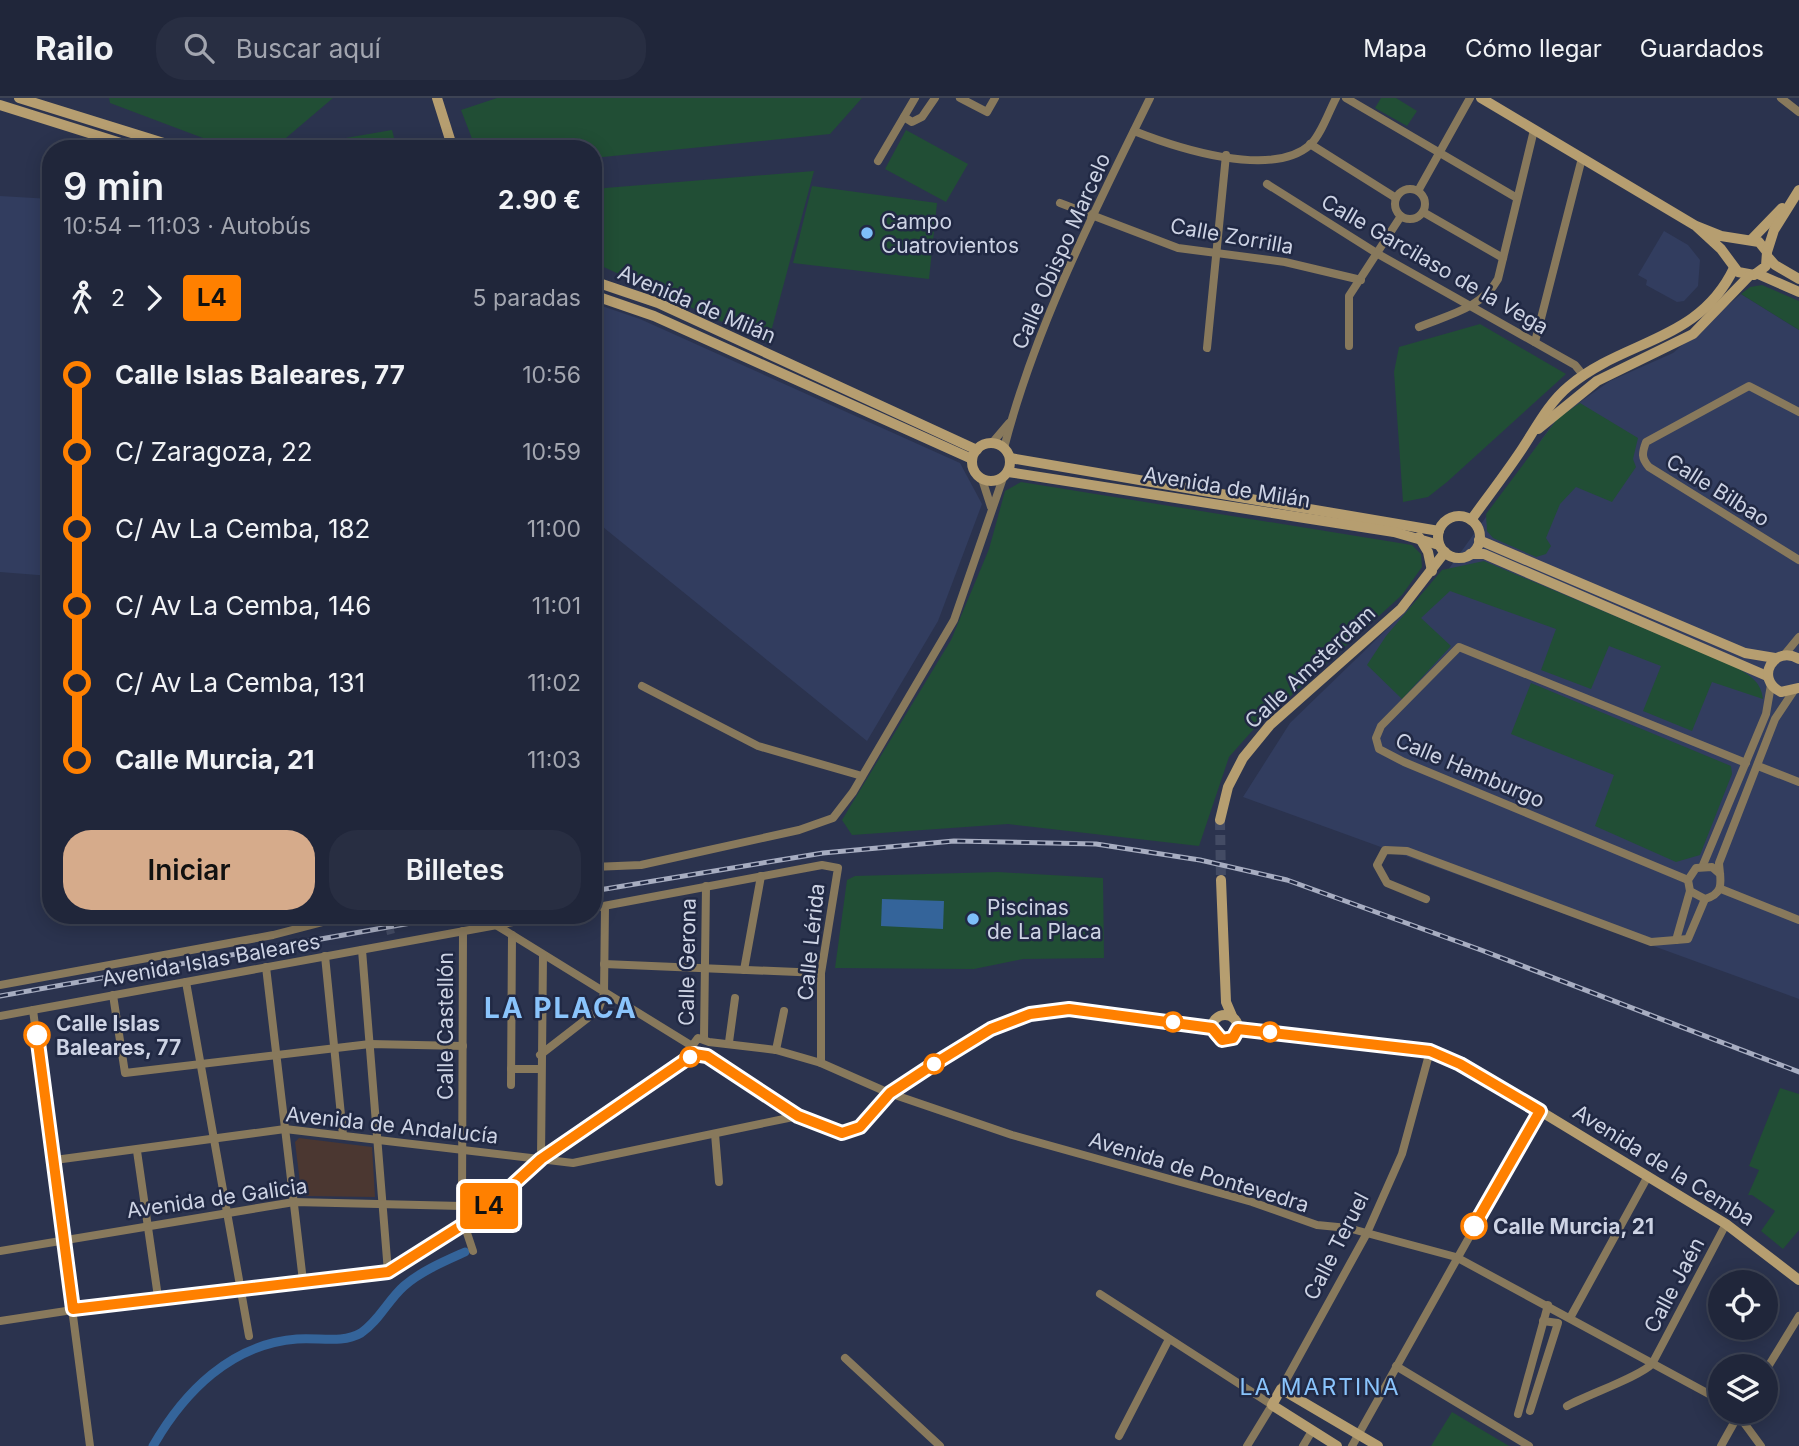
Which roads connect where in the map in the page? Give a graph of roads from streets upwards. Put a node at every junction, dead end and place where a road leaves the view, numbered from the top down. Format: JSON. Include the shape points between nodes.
{"nodes":[{"id":1,"x":19,"y":98,"type":"edge"},
{"id":2,"x":437,"y":98,"type":"edge"},
{"id":3,"x":915,"y":98,"type":"edge"},
{"id":4,"x":935,"y":98,"type":"edge"},
{"id":5,"x":960,"y":98,"type":"edge"},
{"id":6,"x":995,"y":98,"type":"edge"},
{"id":7,"x":1150,"y":98,"type":"edge"},
{"id":8,"x":1336,"y":98,"type":"edge"},
{"id":9,"x":1346,"y":98,"type":"edge"},
{"id":10,"x":1470,"y":98,"type":"edge"},
{"id":11,"x":1480,"y":98,"type":"edge"},
{"id":12,"x":1781,"y":98,"type":"edge"},
{"id":13,"x":0,"y":104,"type":"edge"},
{"id":14,"x":1799,"y":113,"type":"edge"},
{"id":15,"x":904,"y":117,"type":"junction"},
{"id":16,"x":1534,"y":130,"type":"junction"},
{"id":17,"x":1134,"y":131,"type":"junction"},
{"id":18,"x":112,"y":140,"type":"edge"},
{"id":19,"x":154,"y":140,"type":"edge"},
{"id":20,"x":450,"y":140,"type":"edge"},
{"id":21,"x":1310,"y":144,"type":"junction"},
{"id":22,"x":1439,"y":153,"type":"junction"},
{"id":23,"x":1226,"y":155,"type":"junction"},
{"id":24,"x":1582,"y":158,"type":"junction"},
{"id":25,"x":878,"y":161,"type":"dead end"},
{"id":26,"x":1267,"y":184,"type":"dead end"},
{"id":27,"x":1799,"y":190,"type":"edge"},
{"id":28,"x":1418,"y":191,"type":"junction"},
{"id":29,"x":1396,"y":198,"type":"junction"},
{"id":30,"x":1517,"y":198,"type":"junction"},
{"id":31,"x":1060,"y":204,"type":"dead end"},
{"id":32,"x":1423,"y":212,"type":"junction"},
{"id":33,"x":1401,"y":216,"type":"junction"},
{"id":34,"x":1093,"y":217,"type":"junction"},
{"id":35,"x":1696,"y":226,"type":"junction"},
{"id":36,"x":1749,"y":240,"type":"junction"},
{"id":37,"x":1378,"y":254,"type":"junction"},
{"id":38,"x":1767,"y":254,"type":"junction"},
{"id":39,"x":1217,"y":255,"type":"junction"},
{"id":40,"x":1503,"y":258,"type":"junction"},
{"id":41,"x":1733,"y":265,"type":"junction"},
{"id":42,"x":1754,"y":275,"type":"junction"},
{"id":43,"x":1799,"y":279,"type":"edge"},
{"id":44,"x":1361,"y":280,"type":"junction"},
{"id":45,"x":602,"y":284,"type":"edge"},
{"id":46,"x":1799,"y":292,"type":"edge"},
{"id":47,"x":602,"y":298,"type":"edge"},
{"id":48,"x":1471,"y":305,"type":"junction"},
{"id":49,"x":1419,"y":327,"type":"dead end"},
{"id":50,"x":1535,"y":342,"type":"junction"},
{"id":51,"x":1349,"y":346,"type":"dead end"},
{"id":52,"x":1207,"y":348,"type":"dead end"},
{"id":53,"x":1584,"y":376,"type":"junction"},
{"id":54,"x":1799,"y":412,"type":"edge"},
{"id":55,"x":1011,"y":421,"type":"junction"},
{"id":56,"x":1533,"y":433,"type":"junction"},
{"id":57,"x":992,"y":443,"type":"junction"},
{"id":58,"x":1007,"y":453,"type":"junction"},
{"id":59,"x":974,"y":455,"type":"junction"},
{"id":60,"x":1005,"y":475,"type":"junction"},
{"id":61,"x":982,"y":479,"type":"junction"},
{"id":62,"x":991,"y":507,"type":"junction"},
{"id":63,"x":1471,"y":520,"type":"junction"},
{"id":64,"x":1439,"y":531,"type":"junction"},
{"id":65,"x":1419,"y":537,"type":"junction"},
{"id":66,"x":1479,"y":540,"type":"junction"},
{"id":67,"x":1442,"y":548,"type":"junction"},
{"id":68,"x":1470,"y":554,"type":"junction"},
{"id":69,"x":1799,"y":560,"type":"edge"},
{"id":70,"x":1432,"y":571,"type":"junction"},
{"id":71,"x":1799,"y":637,"type":"edge"},
{"id":72,"x":1780,"y":656,"type":"junction"},
{"id":73,"x":1799,"y":659,"type":"edge"},
{"id":74,"x":1769,"y":680,"type":"junction"},
{"id":75,"x":642,"y":686,"type":"dead end"},
{"id":76,"x":1797,"y":690,"type":"edge"},
{"id":77,"x":1746,"y":763,"type":"junction"},
{"id":78,"x":1758,"y":766,"type":"junction"},
{"id":79,"x":862,"y":776,"type":"junction"},
{"id":80,"x":1799,"y":782,"type":"edge"},
{"id":81,"x":1220,"y":820,"type":"tunnel mouth"},
{"id":82,"x":602,"y":866,"type":"edge"},
{"id":83,"x":1703,"y":866,"type":"junction"},
{"id":84,"x":1720,"y":874,"type":"junction"},
{"id":85,"x":761,"y":876,"type":"junction"},
{"id":86,"x":1221,"y":880,"type":"tunnel mouth"},
{"id":87,"x":1688,"y":880,"type":"junction"},
{"id":88,"x":706,"y":886,"type":"junction"},
{"id":89,"x":1721,"y":889,"type":"junction"},
{"id":90,"x":1690,"y":891,"type":"junction"},
{"id":91,"x":1426,"y":899,"type":"dead end"},
{"id":92,"x":1705,"y":900,"type":"junction"},
{"id":93,"x":602,"y":906,"type":"edge"},
{"id":94,"x":605,"y":906,"type":"junction"},
{"id":95,"x":1799,"y":920,"type":"edge"},
{"id":96,"x":305,"y":924,"type":"edge"},
{"id":97,"x":502,"y":924,"type":"edge"},
{"id":98,"x":496,"y":925,"type":"junction"},
{"id":99,"x":463,"y":931,"type":"junction"},
{"id":100,"x":512,"y":935,"type":"junction"},
{"id":101,"x":1676,"y":940,"type":"junction"},
{"id":102,"x":362,"y":950,"type":"junction"},
{"id":103,"x":543,"y":955,"type":"junction"},
{"id":104,"x":325,"y":956,"type":"junction"},
{"id":105,"x":604,"y":964,"type":"junction"},
{"id":106,"x":266,"y":967,"type":"junction"},
{"id":107,"x":705,"y":968,"type":"junction"},
{"id":108,"x":744,"y":970,"type":"junction"},
{"id":109,"x":821,"y":973,"type":"junction"},
{"id":110,"x":186,"y":982,"type":"junction"},
{"id":111,"x":0,"y":985,"type":"edge"},
{"id":112,"x":604,"y":994,"type":"junction"},
{"id":113,"x":113,"y":995,"type":"junction"},
{"id":114,"x":735,"y":998,"type":"dead end"},
{"id":115,"x":1226,"y":1002,"type":"junction"},
{"id":116,"x":33,"y":1010,"type":"junction"},
{"id":117,"x":784,"y":1011,"type":"dead end"},
{"id":118,"x":0,"y":1016,"type":"edge"},
{"id":119,"x":1232,"y":1016,"type":"junction"},
{"id":120,"x":1219,"y":1017,"type":"junction"},
{"id":121,"x":1212,"y":1028,"type":"junction"},
{"id":122,"x":1238,"y":1029,"type":"junction"},
{"id":123,"x":707,"y":1040,"type":"junction"},
{"id":124,"x":729,"y":1042,"type":"junction"},
{"id":125,"x":370,"y":1044,"type":"junction"},
{"id":126,"x":463,"y":1046,"type":"junction"},
{"id":127,"x":334,"y":1047,"type":"junction"},
{"id":128,"x":693,"y":1050,"type":"junction"},
{"id":129,"x":776,"y":1050,"type":"junction"},
{"id":130,"x":1430,"y":1051,"type":"junction"},
{"id":131,"x":277,"y":1054,"type":"junction"},
{"id":132,"x":540,"y":1055,"type":"junction"},
{"id":133,"x":707,"y":1056,"type":"junction"},
{"id":134,"x":821,"y":1063,"type":"junction"},
{"id":135,"x":200,"y":1064,"type":"junction"},
{"id":136,"x":511,"y":1069,"type":"junction"},
{"id":137,"x":540,"y":1069,"type":"junction"},
{"id":138,"x":511,"y":1085,"type":"dead end"},
{"id":139,"x":890,"y":1093,"type":"junction"},
{"id":140,"x":1540,"y":1111,"type":"junction"},
{"id":141,"x":798,"y":1116,"type":"junction"},
{"id":142,"x":285,"y":1129,"type":"junction"},
{"id":143,"x":715,"y":1134,"type":"junction"},
{"id":144,"x":343,"y":1135,"type":"junction"},
{"id":145,"x":214,"y":1138,"type":"junction"},
{"id":146,"x":377,"y":1139,"type":"junction"},
{"id":147,"x":462,"y":1148,"type":"junction"},
{"id":148,"x":137,"y":1151,"type":"junction"},
{"id":149,"x":541,"y":1159,"type":"junction"},
{"id":150,"x":55,"y":1160,"type":"junction"},
{"id":151,"x":1648,"y":1176,"type":"junction"},
{"id":152,"x":719,"y":1182,"type":"dead end"},
{"id":153,"x":294,"y":1202,"type":"junction"},
{"id":154,"x":383,"y":1204,"type":"junction"},
{"id":155,"x":462,"y":1206,"type":"junction"},
{"id":156,"x":483,"y":1212,"type":"junction"},
{"id":157,"x":227,"y":1214,"type":"junction"},
{"id":158,"x":464,"y":1224,"type":"junction"},
{"id":159,"x":1726,"y":1224,"type":"junction"},
{"id":160,"x":148,"y":1227,"type":"junction"},
{"id":161,"x":1367,"y":1233,"type":"junction"},
{"id":162,"x":65,"y":1240,"type":"junction"},
{"id":163,"x":0,"y":1251,"type":"edge"},
{"id":164,"x":473,"y":1251,"type":"dead end"},
{"id":165,"x":1456,"y":1257,"type":"junction"},
{"id":166,"x":388,"y":1272,"type":"junction"},
{"id":167,"x":1799,"y":1280,"type":"edge"},
{"id":168,"x":303,"y":1281,"type":"junction"},
{"id":169,"x":240,"y":1288,"type":"junction"},
{"id":170,"x":1100,"y":1294,"type":"dead end"},
{"id":171,"x":158,"y":1297,"type":"junction"},
{"id":172,"x":1548,"y":1305,"type":"junction"},
{"id":173,"x":73,"y":1309,"type":"junction"},
{"id":174,"x":1799,"y":1316,"type":"edge"},
{"id":175,"x":1570,"y":1318,"type":"junction"},
{"id":176,"x":0,"y":1321,"type":"edge"},
{"id":177,"x":1543,"y":1321,"type":"junction"},
{"id":178,"x":249,"y":1336,"type":"dead end"},
{"id":179,"x":1168,"y":1341,"type":"junction"},
{"id":180,"x":1776,"y":1354,"type":"edge"},
{"id":181,"x":845,"y":1358,"type":"dead end"},
{"id":182,"x":1652,"y":1364,"type":"junction"},
{"id":183,"x":1396,"y":1366,"type":"junction"},
{"id":184,"x":1281,"y":1389,"type":"junction"},
{"id":185,"x":1708,"y":1394,"type":"edge"},
{"id":186,"x":1272,"y":1405,"type":"junction"},
{"id":187,"x":1567,"y":1406,"type":"dead end"},
{"id":188,"x":1530,"y":1411,"type":"dead end"},
{"id":189,"x":1518,"y":1413,"type":"dead end"},
{"id":190,"x":1732,"y":1424,"type":"edge"},
{"id":191,"x":1746,"y":1424,"type":"edge"},
{"id":192,"x":1312,"y":1431,"type":"junction"},
{"id":193,"x":1358,"y":1434,"type":"junction"},
{"id":194,"x":1119,"y":1436,"type":"dead end"},
{"id":195,"x":90,"y":1446,"type":"edge"},
{"id":196,"x":940,"y":1446,"type":"edge"},
{"id":197,"x":1247,"y":1446,"type":"edge"},
{"id":198,"x":1303,"y":1446,"type":"edge"},
{"id":199,"x":1338,"y":1446,"type":"edge"},
{"id":200,"x":1352,"y":1446,"type":"edge"},
{"id":201,"x":1378,"y":1446,"type":"edge"},
{"id":202,"x":1529,"y":1446,"type":"edge"},
{"id":203,"x":1721,"y":1446,"type":"edge"},
{"id":204,"x":1761,"y":1446,"type":"edge"}],
"edges":[{"from":1,"to":19,"type":"street"},
{"from":2,"to":20,"type":"street"},
{"from":3,"to":15,"type":"street"},
{"from":4,"to":15,"type":"street","via":[[922,117],[912,122]]},
{"from":5,"to":6,"type":"street","via":[[987,112]]},
{"from":7,"to":17,"type":"street","name":"Calle Obispo Marcelo"},
{"from":8,"to":21,"type":"street"},
{"from":9,"to":22,"type":"street"},
{"from":10,"to":22,"type":"street"},
{"from":11,"to":16,"type":"street"},
{"from":12,"to":14,"type":"street"},
{"from":13,"to":18,"type":"street"},
{"from":15,"to":25,"type":"street"},
{"from":16,"to":24,"type":"street"},
{"from":16,"to":30,"type":"street"},
{"from":17,"to":23,"type":"street","via":[[1167,144]]},
{"from":17,"to":34,"type":"street","name":"Calle Obispo Marcelo"},
{"from":21,"to":23,"type":"street","via":[[1272,161]]},
{"from":21,"to":29,"type":"street"},
{"from":22,"to":28,"type":"street"},
{"from":22,"to":30,"type":"street"},
{"from":23,"to":39,"type":"street"},
{"from":24,"to":35,"type":"street"},
{"from":24,"to":50,"type":"street"},
{"from":26,"to":37,"type":"street","name":"Calle Garcilaso de la Vega"},
{"from":27,"to":36,"type":"street"},
{"from":27,"to":38,"type":"street","via":[[1774,230]]},
{"from":28,"to":29,"type":"street","via":[[1407,189]]},
{"from":28,"to":32,"type":"street","via":[[1425,201]]},
{"from":29,"to":33,"type":"street"},
{"from":30,"to":40,"type":"street"},
{"from":31,"to":34,"type":"street","name":"Calle Zorrilla"},
{"from":32,"to":33,"type":"street","via":[[1408,219]]},
{"from":32,"to":40,"type":"street"},
{"from":33,"to":37,"type":"street"},
{"from":34,"to":39,"type":"street","name":"Calle Zorrilla","via":[[1178,248]]},
{"from":34,"to":55,"type":"street","name":"Calle Obispo Marcelo"},
{"from":35,"to":36,"type":"street"},
{"from":35,"to":41,"type":"street"},
{"from":36,"to":38,"type":"street","via":[[1762,245]]},
{"from":36,"to":41,"type":"street","via":[[1733,250]]},
{"from":37,"to":44,"type":"street"},
{"from":37,"to":48,"type":"street","name":"Calle Garcilaso de la Vega"},
{"from":38,"to":42,"type":"street","via":[[1766,266]]},
{"from":38,"to":43,"type":"street","via":[[1775,265]]},
{"from":39,"to":44,"type":"street","name":"Calle Zorrilla","via":[[1285,262]]},
{"from":39,"to":52,"type":"street"},
{"from":40,"to":48,"type":"street","via":[[1492,290]]},
{"from":41,"to":42,"type":"street"},
{"from":41,"to":53,"type":"street","via":[[1717,297],[1686,324]]},
{"from":42,"to":46,"type":"street"},
{"from":42,"to":56,"type":"street","via":[[1693,334],[1597,380]]},
{"from":44,"to":51,"type":"street","via":[[1349,296]]},
{"from":45,"to":59,"type":"street","name":"Avenida de Milán","via":[[657,303]]},
{"from":47,"to":59,"type":"street","name":"Avenida de Milán","via":[[654,316]]},
{"from":48,"to":49,"type":"street"},
{"from":48,"to":50,"type":"street","name":"Calle Garcilaso de la Vega"},
{"from":50,"to":53,"type":"street","name":"Calle Garcilaso de la Vega","via":[[1575,365]]},
{"from":53,"to":56,"type":"street","via":[[1568,387]]},
{"from":54,"to":69,"type":"street","name":"Calle Bilbao","via":[[1749,386],[1646,442],[1642,452],[1648,467]]},
{"from":55,"to":57,"type":"street","name":"Calle Obispo Marcelo"},
{"from":55,"to":58,"type":"street","name":"Calle Obispo Marcelo"},
{"from":56,"to":63,"type":"street"},
{"from":57,"to":58,"type":"street"},
{"from":57,"to":59,"type":"street"},
{"from":58,"to":60,"type":"street"},
{"from":58,"to":64,"type":"street","name":"Avenida de Milán"},
{"from":59,"to":61,"type":"street","via":[[975,472]]},
{"from":60,"to":61,"type":"street","via":[[992,482]]},
{"from":60,"to":62,"type":"street"},
{"from":60,"to":65,"type":"street","name":"Avenida de Milán"},
{"from":61,"to":62,"type":"street"},
{"from":62,"to":79,"type":"street","via":[[954,620]]},
{"from":63,"to":64,"type":"street","via":[[1454,517]]},
{"from":63,"to":66,"type":"street"},
{"from":64,"to":67,"type":"street"},
{"from":65,"to":67,"type":"street","name":"Avenida de Milán"},
{"from":65,"to":70,"type":"street"},
{"from":66,"to":68,"type":"street"},
{"from":66,"to":72,"type":"street","via":[[1745,653]]},
{"from":67,"to":68,"type":"street","via":[[1454,557]]},
{"from":67,"to":70,"type":"street","name":"Calle Amsterdam"},
{"from":68,"to":74,"type":"street","via":[[1484,554]]},
{"from":70,"to":81,"type":"street","name":"Calle Amsterdam","via":[[1401,609],[1270,725],[1243,758],[1228,787]]},
{"from":71,"to":72,"type":"street"},
{"from":72,"to":73,"type":"street"},
{"from":72,"to":74,"type":"street","via":[[1769,666]]},
{"from":74,"to":76,"type":"street","via":[[1781,692]]},
{"from":74,"to":77,"type":"street","via":[[1766,714]]},
{"from":75,"to":79,"type":"street","via":[[758,746]]},
{"from":76,"to":78,"type":"street","via":[[1775,719]]},
{"from":77,"to":83,"type":"street"},
{"from":77,"to":87,"type":"street","name":"Calle Hamburgo","via":[[1459,647],[1381,726],[1376,738],[1379,749],[1395,758]]},
{"from":78,"to":80,"type":"street"},
{"from":78,"to":84,"type":"street","via":[[1719,863]]},
{"from":79,"to":82,"type":"street","via":[[833,818],[799,830],[641,865]]},
{"from":83,"to":84,"type":"street"},
{"from":83,"to":87,"type":"street"},
{"from":84,"to":89,"type":"street"},
{"from":85,"to":88,"type":"street"},
{"from":85,"to":108,"type":"street"},
{"from":85,"to":109,"type":"street","name":"Calle Lérida","via":[[822,864],[838,868]]},
{"from":86,"to":115,"type":"street"},
{"from":87,"to":90,"type":"street"},
{"from":88,"to":94,"type":"street"},
{"from":88,"to":107,"type":"street","name":"Calle Gerona"},
{"from":89,"to":92,"type":"street"},
{"from":89,"to":95,"type":"street"},
{"from":90,"to":92,"type":"street"},
{"from":90,"to":101,"type":"street"},
{"from":91,"to":101,"type":"street","via":[[1387,883],[1377,865],[1385,850],[1399,848],[1640,939]]},
{"from":92,"to":101,"type":"street","via":[[1688,939]]},
{"from":93,"to":94,"type":"street"},
{"from":94,"to":105,"type":"street"},
{"from":96,"to":111,"type":"street","via":[[273,935]]},
{"from":97,"to":98,"type":"street","name":"Avenida Islas Baleares"},
{"from":98,"to":99,"type":"street","name":"Avenida Islas Baleares"},
{"from":98,"to":100,"type":"street"},
{"from":99,"to":102,"type":"street","name":"Avenida Islas Baleares","via":[[393,939]]},
{"from":99,"to":126,"type":"street","name":"Calle Castellón"},
{"from":100,"to":103,"type":"street"},
{"from":100,"to":136,"type":"street"},
{"from":102,"to":104,"type":"street","name":"Avenida Islas Baleares"},
{"from":102,"to":125,"type":"street"},
{"from":103,"to":112,"type":"street"},
{"from":103,"to":132,"type":"street"},
{"from":104,"to":106,"type":"street","name":"Avenida Islas Baleares"},
{"from":104,"to":127,"type":"street"},
{"from":105,"to":107,"type":"street"},
{"from":105,"to":112,"type":"street"},
{"from":106,"to":110,"type":"street","name":"Avenida Islas Baleares"},
{"from":106,"to":131,"type":"street"},
{"from":107,"to":108,"type":"street"},
{"from":107,"to":123,"type":"street","name":"Calle Gerona"},
{"from":108,"to":109,"type":"street"},
{"from":109,"to":134,"type":"street","name":"Calle Lérida"},
{"from":110,"to":113,"type":"street","name":"Avenida Islas Baleares"},
{"from":110,"to":135,"type":"street"},
{"from":112,"to":128,"type":"street"},
{"from":112,"to":132,"type":"street","via":[[598,1010]]},
{"from":113,"to":116,"type":"street","name":"Avenida Islas Baleares"},
{"from":113,"to":135,"type":"street","via":[[125,1073]]},
{"from":114,"to":124,"type":"street"},
{"from":115,"to":119,"type":"street"},
{"from":115,"to":120,"type":"street"},
{"from":116,"to":118,"type":"street","name":"Avenida Islas Baleares"},
{"from":116,"to":150,"type":"street"},
{"from":117,"to":129,"type":"street"},
{"from":119,"to":120,"type":"street"},
{"from":119,"to":122,"type":"street"},
{"from":120,"to":121,"type":"street"},
{"from":121,"to":122,"type":"street","via":[[1222,1040],[1233,1038]]},
{"from":121,"to":139,"type":"street","via":[[1069,1009],[1030,1014],[991,1029]]},
{"from":122,"to":130,"type":"street","name":"Avenida de la Cemba"},
{"from":123,"to":124,"type":"street","name":"Avenida de Pontevedra"},
{"from":123,"to":128,"type":"street","via":[[698,1038]]},
{"from":123,"to":133,"type":"street","name":"Calle Gerona","via":[[711,1050]]},
{"from":124,"to":129,"type":"street","name":"Avenida de Pontevedra"},
{"from":125,"to":126,"type":"street"},
{"from":125,"to":127,"type":"street"},
{"from":125,"to":146,"type":"street"},
{"from":126,"to":147,"type":"street","name":"Calle Castellón"},
{"from":127,"to":131,"type":"street"},
{"from":127,"to":144,"type":"street"},
{"from":128,"to":133,"type":"street"},
{"from":128,"to":149,"type":"street"},
{"from":129,"to":134,"type":"street","name":"Avenida de Pontevedra"},
{"from":130,"to":140,"type":"street","name":"Avenida de la Cemba"},
{"from":130,"to":161,"type":"street","name":"Calle Teruel","via":[[1402,1154]]},
{"from":131,"to":135,"type":"street"},
{"from":131,"to":142,"type":"street"},
{"from":132,"to":137,"type":"street"},
{"from":133,"to":141,"type":"street"},
{"from":134,"to":139,"type":"street","name":"Avenida de Pontevedra"},
{"from":135,"to":145,"type":"street"},
{"from":136,"to":137,"type":"street"},
{"from":136,"to":138,"type":"street"},
{"from":137,"to":149,"type":"street"},
{"from":139,"to":141,"type":"street","via":[[860,1127],[842,1133]]},
{"from":139,"to":161,"type":"street","name":"Avenida de Pontevedra","via":[[1012,1135],[1252,1202],[1317,1225]]},
{"from":140,"to":151,"type":"street","name":"Avenida de la Cemba"},
{"from":140,"to":165,"type":"street"},
{"from":141,"to":143,"type":"street","name":"Avenida de Andalucía"},
{"from":142,"to":144,"type":"street","name":"Avenida de Andalucía"},
{"from":142,"to":145,"type":"street","name":"Avenida de Andalucía"},
{"from":142,"to":153,"type":"street"},
{"from":143,"to":149,"type":"street","name":"Avenida de Andalucía","via":[[573,1163]]},
{"from":143,"to":152,"type":"street"},
{"from":144,"to":146,"type":"street","name":"Avenida de Andalucía"},
{"from":145,"to":148,"type":"street","name":"Avenida de Andalucía"},
{"from":145,"to":157,"type":"street"},
{"from":146,"to":147,"type":"street","name":"Avenida de Andalucía"},
{"from":146,"to":154,"type":"street"},
{"from":147,"to":149,"type":"street","name":"Avenida de Andalucía"},
{"from":147,"to":155,"type":"street","name":"Calle Castellón"},
{"from":148,"to":150,"type":"street","name":"Avenida de Andalucía"},
{"from":148,"to":160,"type":"street"},
{"from":149,"to":156,"type":"street"},
{"from":150,"to":162,"type":"street"},
{"from":151,"to":159,"type":"street","name":"Avenida de la Cemba"},
{"from":151,"to":175,"type":"street"},
{"from":153,"to":154,"type":"street","name":"Avenida de Galicia"},
{"from":153,"to":157,"type":"street","name":"Avenida de Galicia"},
{"from":153,"to":168,"type":"street"},
{"from":154,"to":155,"type":"street","name":"Avenida de Galicia"},
{"from":154,"to":166,"type":"street"},
{"from":155,"to":156,"type":"street","name":"Avenida de Galicia"},
{"from":156,"to":158,"type":"street"},
{"from":157,"to":160,"type":"street","name":"Avenida de Galicia"},
{"from":157,"to":169,"type":"street"},
{"from":158,"to":164,"type":"street"},
{"from":158,"to":166,"type":"street"},
{"from":159,"to":167,"type":"street","name":"Avenida de la Cemba"},
{"from":159,"to":182,"type":"street","name":"Calle Jaén"},
{"from":160,"to":162,"type":"street","name":"Avenida de Galicia"},
{"from":160,"to":171,"type":"street"},
{"from":161,"to":165,"type":"street","name":"Avenida de Pontevedra"},
{"from":161,"to":184,"type":"street","name":"Calle Teruel"},
{"from":162,"to":163,"type":"street","name":"Avenida de Galicia"},
{"from":162,"to":173,"type":"street"},
{"from":165,"to":172,"type":"street","name":"Avenida de Pontevedra"},
{"from":165,"to":183,"type":"street"},
{"from":166,"to":168,"type":"street"},
{"from":168,"to":169,"type":"street"},
{"from":169,"to":171,"type":"street"},
{"from":169,"to":178,"type":"street"},
{"from":170,"to":179,"type":"street"},
{"from":171,"to":173,"type":"street"},
{"from":172,"to":175,"type":"street","name":"Avenida de Pontevedra"},
{"from":172,"to":177,"type":"street"},
{"from":173,"to":176,"type":"street"},
{"from":173,"to":195,"type":"street"},
{"from":174,"to":180,"type":"street"},
{"from":175,"to":182,"type":"street","name":"Avenida de Pontevedra"},
{"from":177,"to":188,"type":"street","via":[[1558,1323]]},
{"from":177,"to":189,"type":"street"},
{"from":179,"to":186,"type":"street"},
{"from":179,"to":194,"type":"street"},
{"from":181,"to":196,"type":"street"},
{"from":182,"to":185,"type":"street","name":"Avenida de Pontevedra"},
{"from":182,"to":187,"type":"street","via":[[1642,1374]]},
{"from":183,"to":193,"type":"street"},
{"from":183,"to":202,"type":"street"},
{"from":184,"to":186,"type":"street","name":"Calle Teruel"},
{"from":184,"to":193,"type":"street"},
{"from":186,"to":192,"type":"street"},
{"from":186,"to":197,"type":"street","name":"Calle Teruel"},
{"from":190,"to":203,"type":"street"},
{"from":191,"to":204,"type":"street"},
{"from":192,"to":198,"type":"street"},
{"from":192,"to":199,"type":"street"},
{"from":193,"to":200,"type":"street"},
{"from":193,"to":201,"type":"street"}]}
